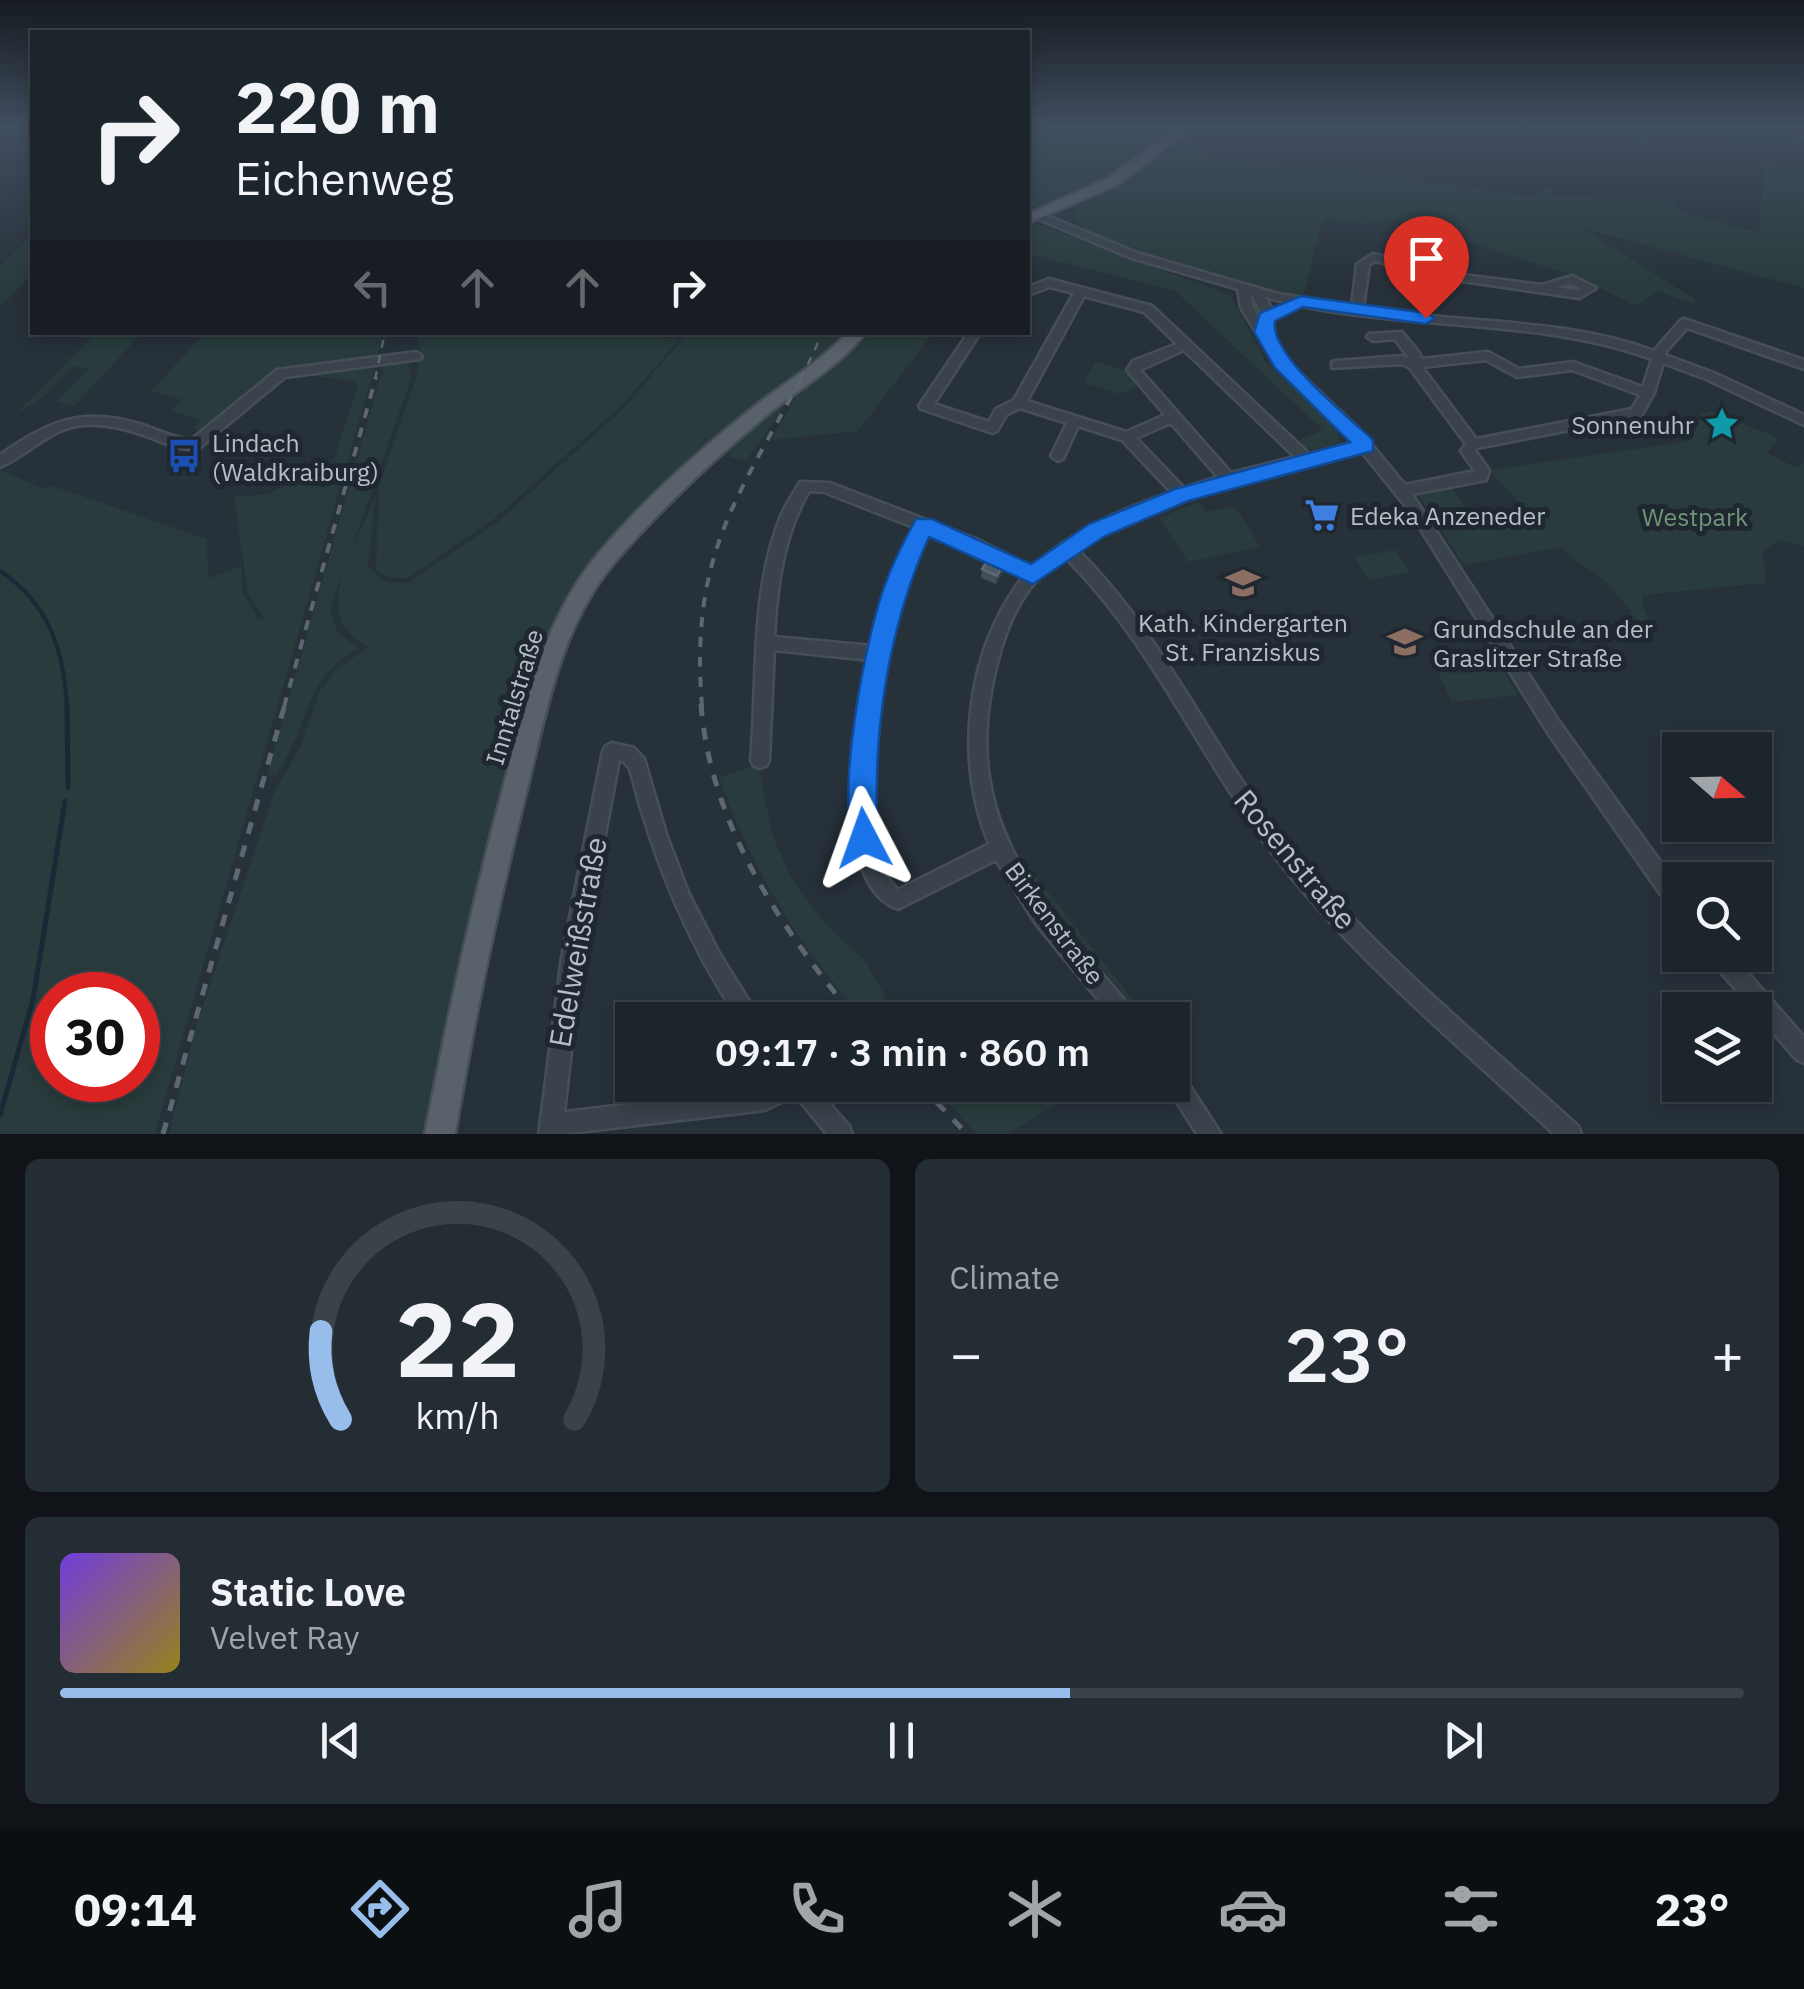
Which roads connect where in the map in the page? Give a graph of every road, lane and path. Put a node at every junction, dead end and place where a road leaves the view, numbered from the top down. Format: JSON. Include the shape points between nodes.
{"nodes":[{"id":1,"x":1115,"y":180,"type":"edge"},
{"id":2,"x":1053,"y":216,"type":"edge"},
{"id":3,"x":1547,"y":286,"type":"dead end"},
{"id":4,"x":1030,"y":290,"type":"edge"},
{"id":5,"x":1250,"y":290,"type":"junction"},
{"id":6,"x":1080,"y":292,"type":"junction"},
{"id":7,"x":1301,"y":302,"type":"junction"},
{"id":8,"x":1357,"y":312,"type":"junction"},
{"id":9,"x":1265,"y":324,"type":"junction"},
{"id":10,"x":855,"y":335,"type":"edge"},
{"id":11,"x":973,"y":335,"type":"edge"},
{"id":12,"x":1373,"y":337,"type":"dead end"},
{"id":13,"x":1186,"y":345,"type":"junction"},
{"id":14,"x":416,"y":356,"type":"dead end"},
{"id":15,"x":1660,"y":357,"type":"junction"},
{"id":16,"x":1413,"y":364,"type":"junction"},
{"id":17,"x":1336,"y":365,"type":"dead end"},
{"id":18,"x":1804,"y":366,"type":"edge"},
{"id":19,"x":1648,"y":393,"type":"junction"},
{"id":20,"x":1019,"y":402,"type":"junction"},
{"id":21,"x":1174,"y":416,"type":"junction"},
{"id":22,"x":1804,"y":420,"type":"edge"},
{"id":23,"x":1074,"y":421,"type":"junction"},
{"id":24,"x":1127,"y":437,"type":"junction"},
{"id":25,"x":1474,"y":444,"type":"junction"},
{"id":26,"x":1365,"y":446,"type":"junction"},
{"id":27,"x":1058,"y":456,"type":"dead end"},
{"id":28,"x":1307,"y":460,"type":"junction"},
{"id":29,"x":0,"y":462,"type":"edge"},
{"id":30,"x":1228,"y":479,"type":"junction"},
{"id":31,"x":1403,"y":491,"type":"junction"},
{"id":32,"x":1182,"y":495,"type":"junction"},
{"id":33,"x":924,"y":525,"type":"junction"},
{"id":34,"x":1066,"y":548,"type":"junction"},
{"id":35,"x":1033,"y":575,"type":"junction"},
{"id":36,"x":769,"y":643,"type":"junction"},
{"id":37,"x":880,"y":654,"type":"junction"},
{"id":38,"x":760,"y":760,"type":"dead end"},
{"id":39,"x":1000,"y":848,"type":"junction"},
{"id":40,"x":1662,"y":879,"type":"edge"},
{"id":41,"x":1734,"y":972,"type":"edge"},
{"id":42,"x":739,"y":1002,"type":"edge"},
{"id":43,"x":1114,"y":1002,"type":"edge"},
{"id":44,"x":1804,"y":1053,"type":"edge"},
{"id":45,"x":750,"y":1102,"type":"edge"},
{"id":46,"x":812,"y":1102,"type":"edge"},
{"id":47,"x":1189,"y":1102,"type":"edge"},
{"id":48,"x":550,"y":1129,"type":"edge"},
{"id":49,"x":440,"y":1134,"type":"edge"},
{"id":50,"x":842,"y":1134,"type":"edge"},
{"id":51,"x":1210,"y":1134,"type":"edge"},
{"id":52,"x":1570,"y":1134,"type":"edge"}],
"edges":[{"from":1,"to":2,"type":"main road"},
{"from":2,"to":5,"type":"street","via":[[1133,254]]},
{"from":3,"to":8,"type":"street","via":[[1455,278],[1373,257],[1363,264]]},
{"from":4,"to":6,"type":"street","via":[[1045,283]]},
{"from":5,"to":7,"type":"street"},
{"from":5,"to":9,"type":"street","via":[[1247,308]]},
{"from":6,"to":13,"type":"street","via":[[1148,309]]},
{"from":6,"to":20,"type":"street"},
{"from":7,"to":8,"type":"street"},
{"from":7,"to":9,"type":"street"},
{"from":8,"to":15,"type":"street","via":[[1535,328]]},
{"from":9,"to":26,"type":"street","via":[[1282,363]]},
{"from":10,"to":49,"type":"main road","name":"Inntalstraße","via":[[661,503],[602,564],[570,611],[505,829]]},
{"from":11,"to":20,"type":"street","via":[[926,406],[992,428],[1001,412]]},
{"from":12,"to":16,"type":"street","via":[[1398,334],[1416,356]]},
{"from":13,"to":21,"type":"street","via":[[1134,368]]},
{"from":13,"to":28,"type":"street"},
{"from":14,"to":29,"type":"street","via":[[282,374],[194,445],[84,418],[46,431]]},
{"from":15,"to":18,"type":"street","via":[[1692,322]]},
{"from":15,"to":19,"type":"street"},
{"from":15,"to":22,"type":"street"},
{"from":16,"to":17,"type":"street"},
{"from":16,"to":19,"type":"street","via":[[1488,356],[1517,373],[1578,366]]},
{"from":16,"to":25,"type":"street"},
{"from":19,"to":25,"type":"street","via":[[1630,415]]},
{"from":20,"to":23,"type":"street"},
{"from":21,"to":24,"type":"street"},
{"from":21,"to":30,"type":"street"},
{"from":23,"to":24,"type":"street"},
{"from":23,"to":27,"type":"street"},
{"from":24,"to":32,"type":"street"},
{"from":25,"to":31,"type":"street","via":[[1468,451],[1480,476]]},
{"from":26,"to":28,"type":"street","name":"Birkenstraße"},
{"from":26,"to":31,"type":"street"},
{"from":28,"to":30,"type":"street","name":"Birkenstraße"},
{"from":30,"to":32,"type":"street","name":"Birkenstraße"},
{"from":31,"to":40,"type":"street","via":[[1554,728]]},
{"from":32,"to":34,"type":"street","name":"Birkenstraße"},
{"from":33,"to":35,"type":"street"},
{"from":33,"to":36,"type":"street","via":[[819,484],[805,486],[777,558]]},
{"from":33,"to":37,"type":"street","via":[[896,584]]},
{"from":34,"to":35,"type":"street","name":"Birkenstraße"},
{"from":34,"to":52,"type":"street","name":"Rosenstraße","via":[[1132,619],[1214,755],[1289,859],[1394,969]]},
{"from":35,"to":39,"type":"street","name":"Birkenstraße","via":[[1002,627],[978,720],[979,774]]},
{"from":36,"to":37,"type":"street"},
{"from":36,"to":38,"type":"street"},
{"from":37,"to":39,"type":"street","via":[[861,772],[866,849],[884,890],[898,900]]},
{"from":39,"to":43,"type":"street","name":"Birkenstraße"},
{"from":41,"to":44,"type":"street"},
{"from":42,"to":48,"type":"street","name":"Edelweißstraße","via":[[686,917],[638,765],[612,751],[572,957]]},
{"from":45,"to":48,"type":"street"},
{"from":46,"to":50,"type":"street"},
{"from":47,"to":51,"type":"street"}]}
